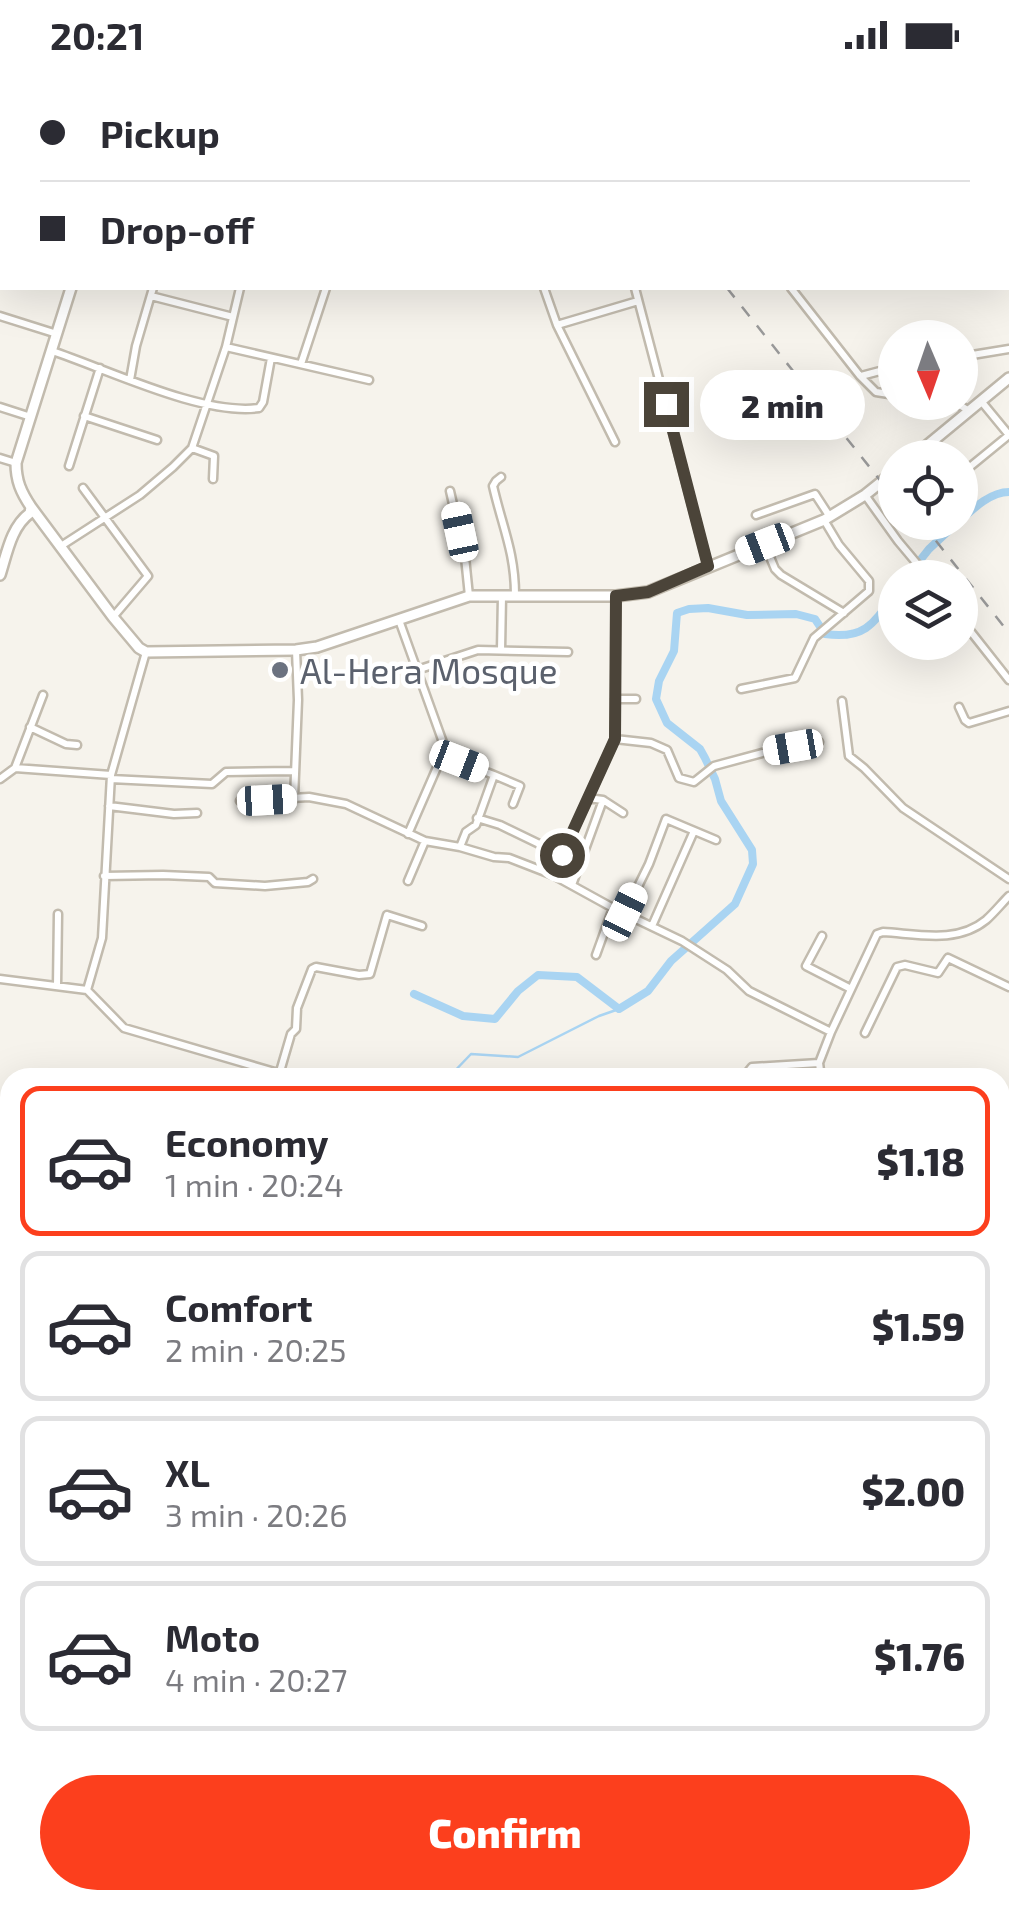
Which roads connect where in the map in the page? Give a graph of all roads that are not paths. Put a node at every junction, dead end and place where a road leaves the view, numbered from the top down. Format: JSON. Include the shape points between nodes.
{"nodes":[{"id":1,"x":68,"y":290,"type":"edge"},
{"id":2,"x":240,"y":290,"type":"edge"},
{"id":3,"x":325,"y":290,"type":"edge"},
{"id":4,"x":545,"y":290,"type":"edge"},
{"id":5,"x":635,"y":290,"type":"edge"},
{"id":6,"x":794,"y":290,"type":"edge"},
{"id":7,"x":152,"y":292,"type":"edge"},
{"id":8,"x":638,"y":301,"type":"junction"},
{"id":9,"x":0,"y":316,"type":"edge"},
{"id":10,"x":233,"y":317,"type":"junction"},
{"id":11,"x":556,"y":325,"type":"junction"},
{"id":12,"x":57,"y":334,"type":"junction"},
{"id":13,"x":226,"y":347,"type":"junction"},
{"id":14,"x":1009,"y":349,"type":"edge"},
{"id":15,"x":52,"y":351,"type":"junction"},
{"id":16,"x":978,"y":354,"type":"edge"},
{"id":17,"x":271,"y":358,"type":"junction"},
{"id":18,"x":301,"y":364,"type":"junction"},
{"id":19,"x":100,"y":368,"type":"junction"},
{"id":20,"x":878,"y":371,"type":"edge"},
{"id":21,"x":860,"y":376,"type":"junction"},
{"id":22,"x":1009,"y":378,"type":"edge"},
{"id":23,"x":130,"y":380,"type":"junction"},
{"id":24,"x":368,"y":380,"type":"dead end"},
{"id":25,"x":878,"y":392,"type":"edge"},
{"id":26,"x":981,"y":401,"type":"junction"},
{"id":27,"x":978,"y":403,"type":"edge"},
{"id":28,"x":206,"y":404,"type":"junction"},
{"id":29,"x":0,"y":407,"type":"edge"},
{"id":30,"x":84,"y":416,"type":"junction"},
{"id":31,"x":31,"y":417,"type":"junction"},
{"id":32,"x":957,"y":420,"type":"edge"},
{"id":33,"x":1009,"y":435,"type":"edge"},
{"id":34,"x":158,"y":440,"type":"dead end"},
{"id":35,"x":933,"y":440,"type":"edge"},
{"id":36,"x":614,"y":442,"type":"dead end"},
{"id":37,"x":192,"y":448,"type":"junction"},
{"id":38,"x":0,"y":458,"type":"edge"},
{"id":39,"x":978,"y":460,"type":"edge"},
{"id":40,"x":16,"y":463,"type":"junction"},
{"id":41,"x":68,"y":466,"type":"dead end"},
{"id":42,"x":502,"y":478,"type":"dead end"},
{"id":43,"x":213,"y":479,"type":"dead end"},
{"id":44,"x":878,"y":485,"type":"edge"},
{"id":45,"x":84,"y":488,"type":"dead end"},
{"id":46,"x":450,"y":491,"type":"dead end"},
{"id":47,"x":865,"y":495,"type":"junction"},
{"id":48,"x":31,"y":507,"type":"junction"},
{"id":49,"x":756,"y":515,"type":"dead end"},
{"id":50,"x":106,"y":518,"type":"junction"},
{"id":51,"x":827,"y":519,"type":"junction"},
{"id":52,"x":765,"y":544,"type":"junction"},
{"id":53,"x":60,"y":547,"type":"junction"},
{"id":54,"x":914,"y":560,"type":"edge"},
{"id":55,"x":708,"y":566,"type":"junction"},
{"id":56,"x":0,"y":575,"type":"edge"},
{"id":57,"x":502,"y":595,"type":"junction"},
{"id":58,"x":515,"y":595,"type":"junction"},
{"id":59,"x":470,"y":596,"type":"junction"},
{"id":60,"x":616,"y":596,"type":"junction"},
{"id":61,"x":844,"y":613,"type":"junction"},
{"id":62,"x":113,"y":617,"type":"junction"},
{"id":63,"x":399,"y":620,"type":"junction"},
{"id":64,"x":978,"y":641,"type":"edge"},
{"id":65,"x":296,"y":650,"type":"junction"},
{"id":66,"x":501,"y":650,"type":"junction"},
{"id":67,"x":146,"y":652,"type":"junction"},
{"id":68,"x":568,"y":652,"type":"dead end"},
{"id":69,"x":417,"y":670,"type":"junction"},
{"id":70,"x":1009,"y":680,"type":"edge"},
{"id":71,"x":741,"y":689,"type":"dead end"},
{"id":72,"x":43,"y":694,"type":"dead end"},
{"id":73,"x":615,"y":699,"type":"junction"},
{"id":74,"x":636,"y":699,"type":"dead end"},
{"id":75,"x":842,"y":701,"type":"dead end"},
{"id":76,"x":959,"y":707,"type":"dead end"},
{"id":77,"x":1009,"y":712,"type":"edge"},
{"id":78,"x":30,"y":727,"type":"junction"},
{"id":79,"x":615,"y":739,"type":"junction"},
{"id":80,"x":819,"y":742,"type":"dead end"},
{"id":81,"x":77,"y":745,"type":"dead end"},
{"id":82,"x":445,"y":748,"type":"junction"},
{"id":83,"x":15,"y":768,"type":"junction"},
{"id":84,"x":295,"y":771,"type":"junction"},
{"id":85,"x":494,"y":775,"type":"junction"},
{"id":86,"x":111,"y":777,"type":"junction"},
{"id":87,"x":0,"y":780,"type":"edge"},
{"id":88,"x":588,"y":798,"type":"junction"},
{"id":89,"x":294,"y":799,"type":"junction"},
{"id":90,"x":603,"y":800,"type":"junction"},
{"id":91,"x":240,"y":802,"type":"dead end"},
{"id":92,"x":513,"y":804,"type":"dead end"},
{"id":93,"x":109,"y":806,"type":"junction"},
{"id":94,"x":197,"y":813,"type":"dead end"},
{"id":95,"x":624,"y":813,"type":"dead end"},
{"id":96,"x":477,"y":818,"type":"junction"},
{"id":97,"x":694,"y":831,"type":"junction"},
{"id":98,"x":408,"y":834,"type":"junction"},
{"id":99,"x":716,"y":840,"type":"dead end"},
{"id":100,"x":425,"y":841,"type":"junction"},
{"id":101,"x":460,"y":847,"type":"junction"},
{"id":102,"x":562,"y":855,"type":"junction"},
{"id":103,"x":553,"y":874,"type":"junction"},
{"id":104,"x":104,"y":876,"type":"junction"},
{"id":105,"x":312,"y":879,"type":"dead end"},
{"id":106,"x":1009,"y":879,"type":"edge"},
{"id":107,"x":408,"y":881,"type":"dead end"},
{"id":108,"x":572,"y":884,"type":"junction"},
{"id":109,"x":1009,"y":896,"type":"edge"},
{"id":110,"x":613,"y":908,"type":"junction"},
{"id":111,"x":625,"y":912,"type":"junction"},
{"id":112,"x":58,"y":914,"type":"dead end"},
{"id":113,"x":422,"y":926,"type":"dead end"},
{"id":114,"x":652,"y":926,"type":"junction"},
{"id":115,"x":822,"y":936,"type":"dead end"},
{"id":116,"x":596,"y":955,"type":"dead end"},
{"id":117,"x":0,"y":980,"type":"edge"},
{"id":118,"x":57,"y":986,"type":"junction"},
{"id":119,"x":1009,"y":987,"type":"edge"},
{"id":120,"x":852,"y":989,"type":"junction"},
{"id":121,"x":87,"y":990,"type":"junction"},
{"id":122,"x":831,"y":1032,"type":"junction"},
{"id":123,"x":864,"y":1033,"type":"dead end"},
{"id":124,"x":820,"y":1063,"type":"junction"},
{"id":125,"x":259,"y":1068,"type":"edge"},
{"id":126,"x":281,"y":1068,"type":"edge"},
{"id":127,"x":751,"y":1068,"type":"edge"},
{"id":128,"x":820,"y":1068,"type":"edge"}],
"edges":[{"from":1,"to":12,"type":"street"},
{"from":2,"to":10,"type":"street"},
{"from":3,"to":18,"type":"street"},
{"from":4,"to":11,"type":"street"},
{"from":5,"to":8,"type":"street"},
{"from":6,"to":21,"type":"street"},
{"from":7,"to":10,"type":"street"},
{"from":7,"to":23,"type":"street"},
{"from":8,"to":11,"type":"street"},
{"from":8,"to":55,"type":"street"},
{"from":9,"to":12,"type":"street"},
{"from":10,"to":13,"type":"street"},
{"from":11,"to":36,"type":"street"},
{"from":12,"to":15,"type":"street"},
{"from":13,"to":17,"type":"street"},
{"from":13,"to":28,"type":"street"},
{"from":14,"to":16,"type":"street"},
{"from":15,"to":19,"type":"street"},
{"from":15,"to":31,"type":"street"},
{"from":17,"to":18,"type":"street"},
{"from":17,"to":28,"type":"street","via":[[258,408]]},
{"from":18,"to":24,"type":"street"},
{"from":19,"to":23,"type":"street"},
{"from":19,"to":30,"type":"street"},
{"from":20,"to":21,"type":"street"},
{"from":21,"to":25,"type":"street"},
{"from":22,"to":26,"type":"street"},
{"from":23,"to":28,"type":"street"},
{"from":26,"to":27,"type":"street"},
{"from":26,"to":33,"type":"street"},
{"from":28,"to":37,"type":"street"},
{"from":29,"to":31,"type":"street"},
{"from":30,"to":34,"type":"street"},
{"from":30,"to":41,"type":"street"},
{"from":31,"to":40,"type":"street"},
{"from":32,"to":35,"type":"street"},
{"from":33,"to":39,"type":"street"},
{"from":37,"to":43,"type":"street","via":[[214,456]]},
{"from":37,"to":50,"type":"street"},
{"from":38,"to":40,"type":"street"},
{"from":40,"to":48,"type":"street"},
{"from":42,"to":58,"type":"street","via":[[494,486],[511,547]]},
{"from":44,"to":47,"type":"street"},
{"from":45,"to":50,"type":"street"},
{"from":46,"to":59,"type":"street"},
{"from":47,"to":51,"type":"street"},
{"from":47,"to":54,"type":"street"},
{"from":48,"to":53,"type":"street"},
{"from":48,"to":56,"type":"street","via":[[16,527]]},
{"from":49,"to":51,"type":"street","via":[[815,494]]},
{"from":50,"to":53,"type":"street"},
{"from":50,"to":62,"type":"street","via":[[148,576]]},
{"from":51,"to":52,"type":"street"},
{"from":51,"to":61,"type":"street","via":[[871,586]]},
{"from":52,"to":55,"type":"street"},
{"from":52,"to":61,"type":"street","via":[[781,575]]},
{"from":53,"to":62,"type":"street"},
{"from":55,"to":60,"type":"street","via":[[648,592]]},
{"from":57,"to":58,"type":"street"},
{"from":57,"to":59,"type":"street"},
{"from":57,"to":66,"type":"street"},
{"from":58,"to":60,"type":"street"},
{"from":59,"to":63,"type":"street"},
{"from":60,"to":73,"type":"street"},
{"from":61,"to":71,"type":"street","via":[[814,638],[795,678]]},
{"from":62,"to":67,"type":"street"},
{"from":63,"to":65,"type":"street"},
{"from":63,"to":69,"type":"street"},
{"from":64,"to":70,"type":"street"},
{"from":65,"to":67,"type":"street"},
{"from":65,"to":84,"type":"street"},
{"from":66,"to":68,"type":"street"},
{"from":66,"to":69,"type":"street","via":[[478,650]]},
{"from":67,"to":86,"type":"street"},
{"from":69,"to":82,"type":"street"},
{"from":72,"to":78,"type":"street"},
{"from":73,"to":74,"type":"street"},
{"from":73,"to":79,"type":"street"},
{"from":75,"to":106,"type":"street","via":[[849,756],[903,808]]},
{"from":76,"to":77,"type":"street","via":[[968,724]]},
{"from":78,"to":81,"type":"street"},
{"from":78,"to":83,"type":"street"},
{"from":79,"to":80,"type":"street","via":[[667,750],[679,778],[694,782],[714,766]]},
{"from":79,"to":88,"type":"street"},
{"from":82,"to":85,"type":"street"},
{"from":82,"to":98,"type":"street"},
{"from":83,"to":86,"type":"street"},
{"from":83,"to":87,"type":"street"},
{"from":84,"to":86,"type":"street","via":[[226,772],[212,784]]},
{"from":84,"to":89,"type":"street"},
{"from":85,"to":92,"type":"street","via":[[520,786]]},
{"from":85,"to":96,"type":"street"},
{"from":86,"to":93,"type":"street"},
{"from":88,"to":90,"type":"street"},
{"from":88,"to":102,"type":"street"},
{"from":89,"to":91,"type":"street"},
{"from":89,"to":98,"type":"street","via":[[346,804]]},
{"from":90,"to":95,"type":"street"},
{"from":90,"to":108,"type":"street"},
{"from":93,"to":94,"type":"street"},
{"from":93,"to":104,"type":"street"},
{"from":96,"to":101,"type":"street"},
{"from":96,"to":102,"type":"street"},
{"from":97,"to":99,"type":"street"},
{"from":97,"to":111,"type":"street","via":[[666,818]]},
{"from":97,"to":114,"type":"street"},
{"from":98,"to":100,"type":"street"},
{"from":100,"to":101,"type":"street"},
{"from":100,"to":107,"type":"street"},
{"from":101,"to":103,"type":"street"},
{"from":102,"to":103,"type":"street"},
{"from":103,"to":108,"type":"street"},
{"from":104,"to":105,"type":"street","via":[[209,877],[265,886]]},
{"from":104,"to":121,"type":"street","via":[[102,938]]},
{"from":108,"to":110,"type":"street"},
{"from":109,"to":120,"type":"street","via":[[968,932],[877,934]]},
{"from":110,"to":111,"type":"street"},
{"from":110,"to":116,"type":"street"},
{"from":111,"to":114,"type":"street"},
{"from":112,"to":118,"type":"street"},
{"from":113,"to":126,"type":"street","via":[[387,916],[370,974],[312,969]]},
{"from":114,"to":122,"type":"street","via":[[749,990]]},
{"from":115,"to":120,"type":"street","via":[[806,966]]},
{"from":117,"to":118,"type":"street"},
{"from":118,"to":121,"type":"street"},
{"from":119,"to":123,"type":"street","via":[[948,958],[938,973],[905,964],[897,967]]},
{"from":120,"to":122,"type":"street"},
{"from":121,"to":125,"type":"street","via":[[124,1028]]},
{"from":122,"to":124,"type":"street"},
{"from":124,"to":127,"type":"street"},
{"from":124,"to":128,"type":"street"}]}
